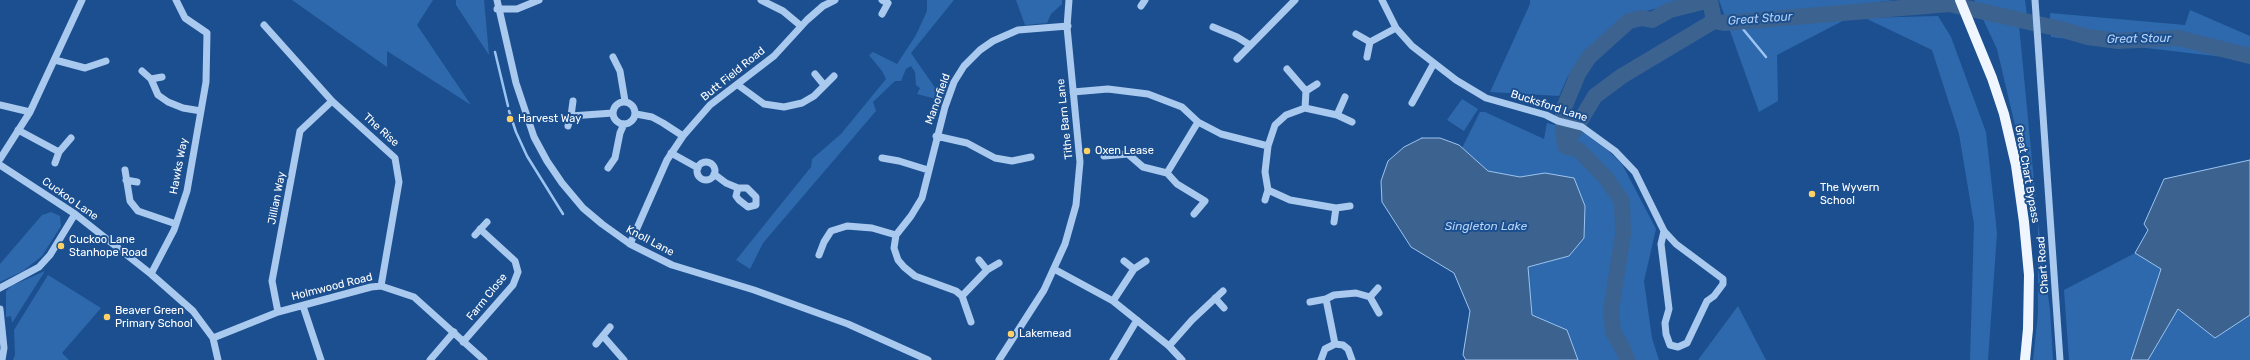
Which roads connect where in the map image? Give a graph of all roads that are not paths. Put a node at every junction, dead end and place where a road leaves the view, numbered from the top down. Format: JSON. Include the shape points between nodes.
{"nodes":[{"id":1,"x":82,"y":0,"type":"edge"},
{"id":2,"x":176,"y":0,"type":"edge"},
{"id":3,"x":496,"y":0,"type":"edge"},
{"id":4,"x":539,"y":0,"type":"edge"},
{"id":5,"x":761,"y":0,"type":"edge"},
{"id":6,"x":836,"y":0,"type":"edge"},
{"id":7,"x":882,"y":0,"type":"edge"},
{"id":8,"x":1069,"y":0,"type":"edge"},
{"id":9,"x":1382,"y":0,"type":"edge"},
{"id":10,"x":1960,"y":0,"type":"edge"},
{"id":11,"x":2035,"y":0,"type":"edge"},
{"id":12,"x":1291,"y":2,"type":"edge"},
{"id":13,"x":497,"y":9,"type":"junction"},
{"id":14,"x":882,"y":14,"type":"dead end"},
{"id":15,"x":264,"y":25,"type":"dead end"},
{"id":16,"x":801,"y":26,"type":"junction"},
{"id":17,"x":1068,"y":26,"type":"junction"},
{"id":18,"x":1213,"y":27,"type":"dead end"},
{"id":19,"x":1396,"y":28,"type":"junction"},
{"id":20,"x":1356,"y":34,"type":"dead end"},
{"id":21,"x":1370,"y":42,"type":"junction"},
{"id":22,"x":1250,"y":45,"type":"junction"},
{"id":23,"x":613,"y":57,"type":"dead end"},
{"id":24,"x":1367,"y":57,"type":"dead end"},
{"id":25,"x":1237,"y":59,"type":"dead end"},
{"id":26,"x":55,"y":60,"type":"junction"},
{"id":27,"x":106,"y":61,"type":"dead end"},
{"id":28,"x":1434,"y":63,"type":"junction"},
{"id":29,"x":1287,"y":69,"type":"dead end"},
{"id":30,"x":142,"y":71,"type":"dead end"},
{"id":31,"x":815,"y":74,"type":"dead end"},
{"id":32,"x":834,"y":76,"type":"dead end"},
{"id":33,"x":162,"y":77,"type":"dead end"},
{"id":34,"x":151,"y":79,"type":"junction"},
{"id":35,"x":1317,"y":84,"type":"dead end"},
{"id":36,"x":738,"y":85,"type":"junction"},
{"id":37,"x":824,"y":85,"type":"junction"},
{"id":38,"x":1073,"y":92,"type":"junction"},
{"id":39,"x":1306,"y":92,"type":"junction"},
{"id":40,"x":1345,"y":97,"type":"dead end"},
{"id":41,"x":332,"y":101,"type":"junction"},
{"id":42,"x":573,"y":101,"type":"dead end"},
{"id":43,"x":625,"y":101,"type":"junction"},
{"id":44,"x":1412,"y":103,"type":"dead end"},
{"id":45,"x":0,"y":105,"type":"edge"},
{"id":46,"x":1305,"y":108,"type":"junction"},
{"id":47,"x":201,"y":111,"type":"junction"},
{"id":48,"x":30,"y":112,"type":"junction"},
{"id":49,"x":613,"y":112,"type":"junction"},
{"id":50,"x":636,"y":114,"type":"junction"},
{"id":51,"x":1337,"y":115,"type":"junction"},
{"id":52,"x":571,"y":116,"type":"junction"},
{"id":53,"x":1198,"y":122,"type":"junction"},
{"id":54,"x":1352,"y":122,"type":"dead end"},
{"id":55,"x":624,"y":124,"type":"junction"},
{"id":56,"x":568,"y":126,"type":"dead end"},
{"id":57,"x":18,"y":130,"type":"junction"},
{"id":58,"x":683,"y":136,"type":"junction"},
{"id":59,"x":936,"y":136,"type":"junction"},
{"id":60,"x":72,"y":138,"type":"dead end"},
{"id":61,"x":1268,"y":146,"type":"junction"},
{"id":62,"x":59,"y":152,"type":"junction"},
{"id":63,"x":671,"y":153,"type":"junction"},
{"id":64,"x":1104,"y":156,"type":"dead end"},
{"id":65,"x":1031,"y":157,"type":"dead end"},
{"id":66,"x":882,"y":158,"type":"dead end"},
{"id":67,"x":0,"y":159,"type":"edge"},
{"id":68,"x":55,"y":163,"type":"dead end"},
{"id":69,"x":0,"y":165,"type":"edge"},
{"id":70,"x":608,"y":168,"type":"dead end"},
{"id":71,"x":698,"y":168,"type":"junction"},
{"id":72,"x":125,"y":170,"type":"dead end"},
{"id":73,"x":928,"y":170,"type":"junction"},
{"id":74,"x":1167,"y":173,"type":"junction"},
{"id":75,"x":714,"y":174,"type":"junction"},
{"id":76,"x":126,"y":180,"type":"junction"},
{"id":77,"x":137,"y":182,"type":"dead end"},
{"id":78,"x":738,"y":188,"type":"dead end"},
{"id":79,"x":1268,"y":190,"type":"junction"},
{"id":80,"x":1265,"y":200,"type":"dead end"},
{"id":81,"x":1350,"y":206,"type":"dead end"},
{"id":82,"x":1336,"y":208,"type":"junction"},
{"id":83,"x":75,"y":214,"type":"junction"},
{"id":84,"x":1194,"y":214,"type":"dead end"},
{"id":85,"x":487,"y":222,"type":"dead end"},
{"id":86,"x":1334,"y":222,"type":"dead end"},
{"id":87,"x":176,"y":224,"type":"junction"},
{"id":88,"x":480,"y":229,"type":"junction"},
{"id":89,"x":1664,"y":231,"type":"junction"},
{"id":90,"x":475,"y":235,"type":"dead end"},
{"id":91,"x":896,"y":235,"type":"junction"},
{"id":92,"x":630,"y":244,"type":"junction"},
{"id":93,"x":819,"y":255,"type":"dead end"},
{"id":94,"x":979,"y":260,"type":"dead end"},
{"id":95,"x":1124,"y":261,"type":"dead end"},
{"id":96,"x":1146,"y":261,"type":"dead end"},
{"id":97,"x":999,"y":263,"type":"dead end"},
{"id":98,"x":1054,"y":269,"type":"junction"},
{"id":99,"x":1134,"y":269,"type":"junction"},
{"id":100,"x":987,"y":270,"type":"junction"},
{"id":101,"x":151,"y":274,"type":"junction"},
{"id":102,"x":381,"y":286,"type":"junction"},
{"id":103,"x":0,"y":288,"type":"edge"},
{"id":104,"x":1378,"y":288,"type":"dead end"},
{"id":105,"x":1223,"y":291,"type":"dead end"},
{"id":106,"x":962,"y":296,"type":"junction"},
{"id":107,"x":1370,"y":297,"type":"junction"},
{"id":108,"x":1215,"y":298,"type":"junction"},
{"id":109,"x":1326,"y":299,"type":"junction"},
{"id":110,"x":1113,"y":301,"type":"junction"},
{"id":111,"x":1310,"y":302,"type":"dead end"},
{"id":112,"x":303,"y":306,"type":"junction"},
{"id":113,"x":1224,"y":308,"type":"dead end"},
{"id":114,"x":0,"y":309,"type":"edge"},
{"id":115,"x":278,"y":312,"type":"junction"},
{"id":116,"x":1379,"y":313,"type":"dead end"},
{"id":117,"x":1137,"y":320,"type":"junction"},
{"id":118,"x":971,"y":322,"type":"dead end"},
{"id":119,"x":610,"y":327,"type":"dead end"},
{"id":120,"x":454,"y":332,"type":"junction"},
{"id":121,"x":603,"y":336,"type":"junction"},
{"id":122,"x":213,"y":338,"type":"junction"},
{"id":123,"x":463,"y":342,"type":"junction"},
{"id":124,"x":596,"y":344,"type":"dead end"},
{"id":125,"x":1335,"y":344,"type":"junction"},
{"id":126,"x":1169,"y":346,"type":"junction"},
{"id":127,"x":2,"y":360,"type":"edge"},
{"id":128,"x":218,"y":360,"type":"edge"},
{"id":129,"x":321,"y":360,"type":"edge"},
{"id":130,"x":430,"y":360,"type":"edge"},
{"id":131,"x":484,"y":360,"type":"edge"},
{"id":132,"x":624,"y":360,"type":"edge"},
{"id":133,"x":928,"y":360,"type":"edge"},
{"id":134,"x":999,"y":360,"type":"edge"},
{"id":135,"x":1113,"y":360,"type":"edge"},
{"id":136,"x":1182,"y":360,"type":"edge"},
{"id":137,"x":1321,"y":360,"type":"edge"},
{"id":138,"x":1352,"y":360,"type":"edge"},
{"id":139,"x":2025,"y":360,"type":"edge"},
{"id":140,"x":2060,"y":360,"type":"edge"}],
"edges":[{"from":1,"to":26,"type":"street"},
{"from":2,"to":47,"type":"street","name":"Hawks Way","via":[[185,18],[207,33],[206,82]]},
{"from":3,"to":13,"type":"street","name":"Knoll Lane"},
{"from":4,"to":13,"type":"street","via":[[516,9]]},
{"from":5,"to":16,"type":"street","via":[[783,11]]},
{"from":6,"to":16,"type":"street","name":"Butt Field Road","via":[[823,6]]},
{"from":7,"to":14,"type":"street","via":[[888,3]]},
{"from":8,"to":17,"type":"street","name":"Tithe Barn Lane"},
{"from":9,"to":19,"type":"street","name":"Bucksford Lane"},
{"from":10,"to":139,"type":"main road","name":"Great Chart Bypass","via":[[2004,114],[2020,189],[2029,275]]},
{"from":11,"to":140,"type":"street","name":"Chart Road"},
{"from":12,"to":22,"type":"street"},
{"from":13,"to":92,"type":"street","name":"Knoll Lane","via":[[523,106],[534,137],[547,161],[583,208]]},
{"from":15,"to":41,"type":"street","name":"The Rise"},
{"from":16,"to":36,"type":"street","name":"Butt Field Road","via":[[774,56]]},
{"from":17,"to":38,"type":"street","name":"Tithe Barn Lane"},
{"from":17,"to":59,"type":"street","name":"Manorfield","via":[[1018,30],[980,50],[964,66],[954,82]]},
{"from":18,"to":22,"type":"street"},
{"from":19,"to":21,"type":"street"},
{"from":19,"to":28,"type":"street","name":"Bucksford Lane","via":[[1412,46]]},
{"from":20,"to":21,"type":"street"},
{"from":21,"to":24,"type":"street"},
{"from":22,"to":25,"type":"street"},
{"from":23,"to":43,"type":"street","via":[[620,71]]},
{"from":26,"to":27,"type":"street","via":[[85,68]]},
{"from":26,"to":48,"type":"street"},
{"from":28,"to":44,"type":"street"},
{"from":28,"to":89,"type":"street","name":"Bucksford Lane","via":[[1486,98],[1582,127],[1616,151],[1635,172]]},
{"from":29,"to":39,"type":"street"},
{"from":30,"to":34,"type":"street"},
{"from":31,"to":37,"type":"street"},
{"from":32,"to":37,"type":"street"},
{"from":33,"to":34,"type":"street"},
{"from":34,"to":47,"type":"street","via":[[158,95],[168,102]]},
{"from":35,"to":39,"type":"street"},
{"from":36,"to":37,"type":"street","via":[[764,104],[776,107],[802,103],[814,96]]},
{"from":36,"to":58,"type":"street","name":"Butt Field Road","via":[[710,105]]},
{"from":38,"to":53,"type":"street","via":[[1108,89],[1141,93],[1182,107]]},
{"from":38,"to":98,"type":"street","name":"Tithe Barn Lane","via":[[1080,162],[1078,182],[1072,221]]},
{"from":39,"to":46,"type":"street"},
{"from":40,"to":51,"type":"street"},
{"from":41,"to":102,"type":"street","name":"The Rise","via":[[395,158],[399,182]]},
{"from":41,"to":115,"type":"street","name":"Jillian Way","via":[[300,131],[272,282]]},
{"from":42,"to":52,"type":"street"},
{"from":43,"to":49,"type":"street","via":[[615,106]]},
{"from":43,"to":50,"type":"street","via":[[632,104]]},
{"from":45,"to":48,"type":"street"},
{"from":46,"to":51,"type":"street"},
{"from":46,"to":61,"type":"street","via":[[1286,115],[1275,125]]},
{"from":47,"to":87,"type":"street","name":"Hawks Way","via":[[187,191]]},
{"from":48,"to":57,"type":"street"},
{"from":49,"to":52,"type":"street"},
{"from":49,"to":55,"type":"street","via":[[617,122]]},
{"from":50,"to":55,"type":"street","via":[[630,122]]},
{"from":50,"to":58,"type":"street","via":[[652,117]]},
{"from":51,"to":54,"type":"street"},
{"from":52,"to":56,"type":"street"},
{"from":53,"to":61,"type":"street","via":[[1220,134]]},
{"from":53,"to":74,"type":"street"},
{"from":55,"to":70,"type":"street","via":[[615,158]]},
{"from":57,"to":62,"type":"street"},
{"from":57,"to":67,"type":"street"},
{"from":58,"to":63,"type":"street","name":"Butt Field Road"},
{"from":59,"to":65,"type":"street","name":"Manorfield","via":[[967,143],[995,158],[1012,161]]},
{"from":59,"to":73,"type":"street","name":"Manorfield"},
{"from":60,"to":62,"type":"street"},
{"from":61,"to":79,"type":"street","via":[[1265,172]]},
{"from":62,"to":68,"type":"street"},
{"from":63,"to":71,"type":"street"},
{"from":63,"to":92,"type":"street","name":"Butt Field Road"},
{"from":64,"to":74,"type":"street","via":[[1128,154],[1143,167]]},
{"from":66,"to":73,"type":"street"},
{"from":69,"to":83,"type":"street","name":"Cuckoo Lane"},
{"from":71,"to":75,"type":"street","via":[[699,176],[704,180],[710,179]]},
{"from":71,"to":75,"type":"street","via":[[701,163],[709,163],[714,166]]},
{"from":72,"to":76,"type":"street"},
{"from":73,"to":91,"type":"street","name":"Manorfield","via":[[922,198]]},
{"from":74,"to":84,"type":"street","via":[[1177,184],[1205,200]]},
{"from":75,"to":78,"type":"street"},
{"from":76,"to":77,"type":"street"},
{"from":76,"to":87,"type":"street","via":[[130,201],[138,211]]},
{"from":79,"to":80,"type":"street"},
{"from":79,"to":82,"type":"street","via":[[1290,200]]},
{"from":81,"to":82,"type":"street"},
{"from":82,"to":86,"type":"street"},
{"from":83,"to":101,"type":"street","name":"Cuckoo Lane"},
{"from":83,"to":103,"type":"street","via":[[50,255],[39,267]]},
{"from":85,"to":88,"type":"street"},
{"from":87,"to":101,"type":"street","name":"Hawks Way","via":[[164,253]]},
{"from":88,"to":90,"type":"street"},
{"from":88,"to":123,"type":"street","name":"Farm Close","via":[[515,261],[518,272],[513,285]]},
{"from":89,"to":89,"type":"street","name":"Bucksford Lane","via":[[1676,244],[1724,278],[1724,284],[1707,301],[1687,343],[1678,347],[1670,345],[1666,334],[1665,323],[1669,309],[1661,244]]},
{"from":91,"to":93,"type":"street","via":[[872,228],[846,226],[831,231]]},
{"from":91,"to":106,"type":"street","via":[[894,248],[898,260],[904,267],[915,276],[956,291]]},
{"from":92,"to":133,"type":"street","name":"Knoll Lane","via":[[683,269],[754,290],[848,324]]},
{"from":94,"to":100,"type":"street"},
{"from":95,"to":99,"type":"street"},
{"from":96,"to":99,"type":"street"},
{"from":97,"to":100,"type":"street"},
{"from":98,"to":110,"type":"street"},
{"from":98,"to":134,"type":"street","name":"Tithe Barn Lane","via":[[1044,290]]},
{"from":99,"to":110,"type":"street"},
{"from":100,"to":106,"type":"street"},
{"from":101,"to":122,"type":"street","name":"Cuckoo Lane","via":[[193,310]]},
{"from":102,"to":112,"type":"street","name":"Holmwood Road"},
{"from":102,"to":120,"type":"street","name":"Holmwood Road","via":[[414,297]]},
{"from":104,"to":107,"type":"street"},
{"from":105,"to":108,"type":"street"},
{"from":106,"to":118,"type":"street"},
{"from":107,"to":109,"type":"street","via":[[1344,293]]},
{"from":107,"to":116,"type":"street"},
{"from":108,"to":113,"type":"street"},
{"from":108,"to":126,"type":"street"},
{"from":109,"to":111,"type":"street"},
{"from":109,"to":125,"type":"street"},
{"from":110,"to":117,"type":"street"},
{"from":112,"to":115,"type":"street","name":"Holmwood Road"},
{"from":112,"to":129,"type":"street"},
{"from":114,"to":127,"type":"street","via":[[4,348]]},
{"from":115,"to":122,"type":"street","name":"Holmwood Road"},
{"from":117,"to":126,"type":"street"},
{"from":117,"to":135,"type":"street"},
{"from":119,"to":121,"type":"street"},
{"from":120,"to":123,"type":"street","name":"Holmwood Road"},
{"from":120,"to":130,"type":"street"},
{"from":121,"to":124,"type":"street"},
{"from":121,"to":132,"type":"street"},
{"from":122,"to":128,"type":"street","name":"Cuckoo Lane"},
{"from":123,"to":131,"type":"street","name":"Holmwood Road"},
{"from":125,"to":137,"type":"street","via":[[1325,349]]},
{"from":125,"to":138,"type":"street","via":[[1348,349]]},
{"from":126,"to":136,"type":"street"}]}
